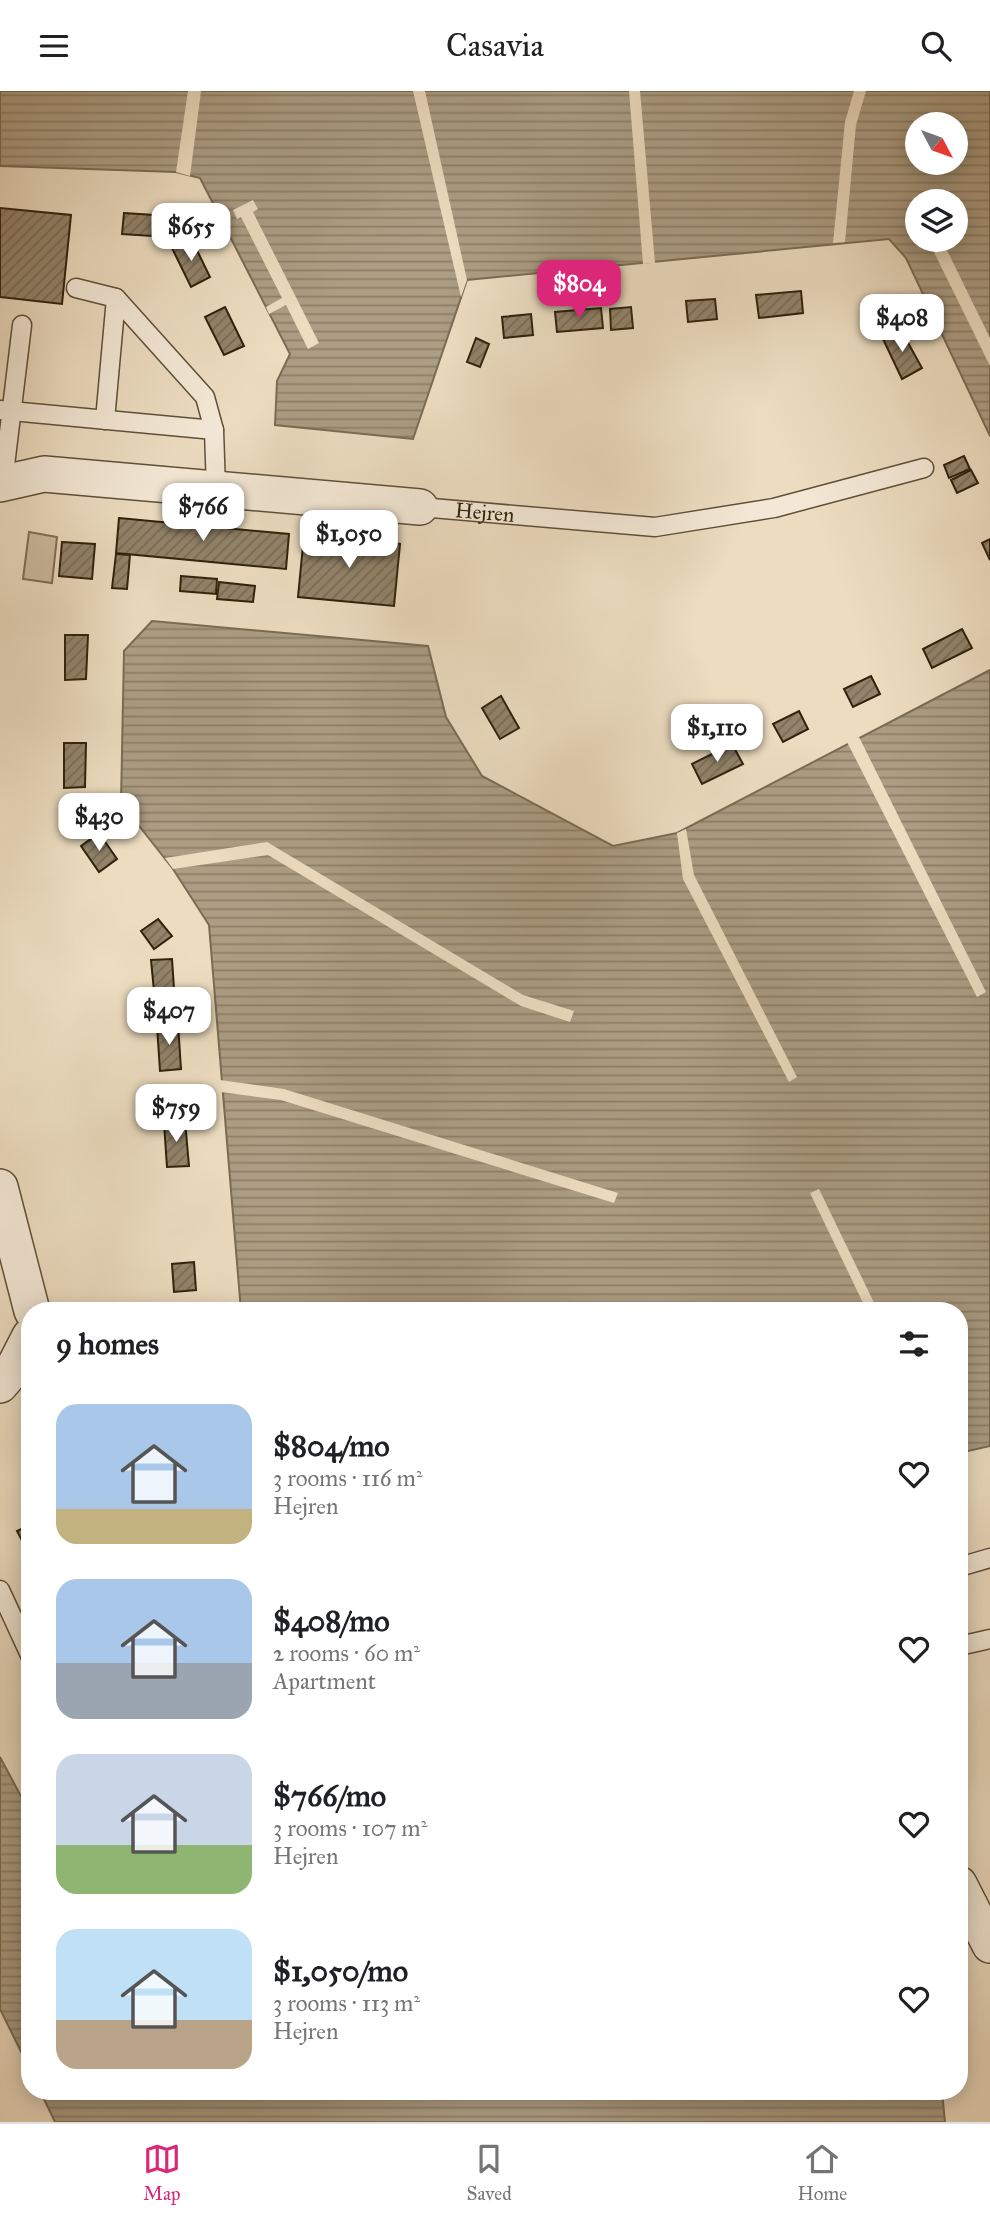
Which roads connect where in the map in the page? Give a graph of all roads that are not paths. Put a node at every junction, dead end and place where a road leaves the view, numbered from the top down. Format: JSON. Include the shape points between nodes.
{"nodes":[{"id":1,"x":76,"y":288,"type":"dead end"},
{"id":2,"x":116,"y":298,"type":"junction"},
{"id":3,"x":22,"y":325,"type":"dead end"},
{"id":4,"x":6,"y":410,"type":"edge"},
{"id":5,"x":105,"y":420,"type":"junction"},
{"id":6,"x":214,"y":430,"type":"junction"},
{"id":7,"x":924,"y":468,"type":"dead end"},
{"id":8,"x":2,"y":483,"type":"edge"},
{"id":9,"x":216,"y":489,"type":"junction"},
{"id":10,"x":420,"y":507,"type":"joint"},
{"id":11,"x":0,"y":1187,"type":"edge"},
{"id":12,"x":30,"y":1302,"type":"edge"},
{"id":13,"x":21,"y":1353,"type":"edge"},
{"id":14,"x":0,"y":1385,"type":"edge"},
{"id":15,"x":990,"y":1558,"type":"edge"},
{"id":16,"x":968,"y":1564,"type":"edge"},
{"id":17,"x":0,"y":1590,"type":"edge"},
{"id":18,"x":21,"y":1636,"type":"edge"},
{"id":19,"x":990,"y":1639,"type":"edge"},
{"id":20,"x":968,"y":1644,"type":"edge"},
{"id":21,"x":968,"y":1902,"type":"edge"},
{"id":22,"x":990,"y":1945,"type":"edge"}],
"edges":[{"from":1,"to":2,"type":"lane"},
{"from":2,"to":5,"type":"lane"},
{"from":2,"to":6,"type":"lane","via":[[205,397]]},
{"from":3,"to":4,"type":"lane"},
{"from":4,"to":5,"type":"lane"},
{"from":4,"to":8,"type":"lane"},
{"from":5,"to":6,"type":"lane"},
{"from":6,"to":9,"type":"lane"},
{"from":7,"to":10,"type":"lane","name":"Hejren","via":[[774,508],[655,527]]},
{"from":8,"to":9,"type":"street","name":"Hejren","via":[[44,474]]},
{"from":9,"to":10,"type":"street","name":"Hejren"},
{"from":11,"to":12,"type":"street"},
{"from":13,"to":14,"type":"street"},
{"from":15,"to":16,"type":"lane"},
{"from":17,"to":18,"type":"lane"},
{"from":19,"to":20,"type":"lane"},
{"from":21,"to":22,"type":"street"}]}
